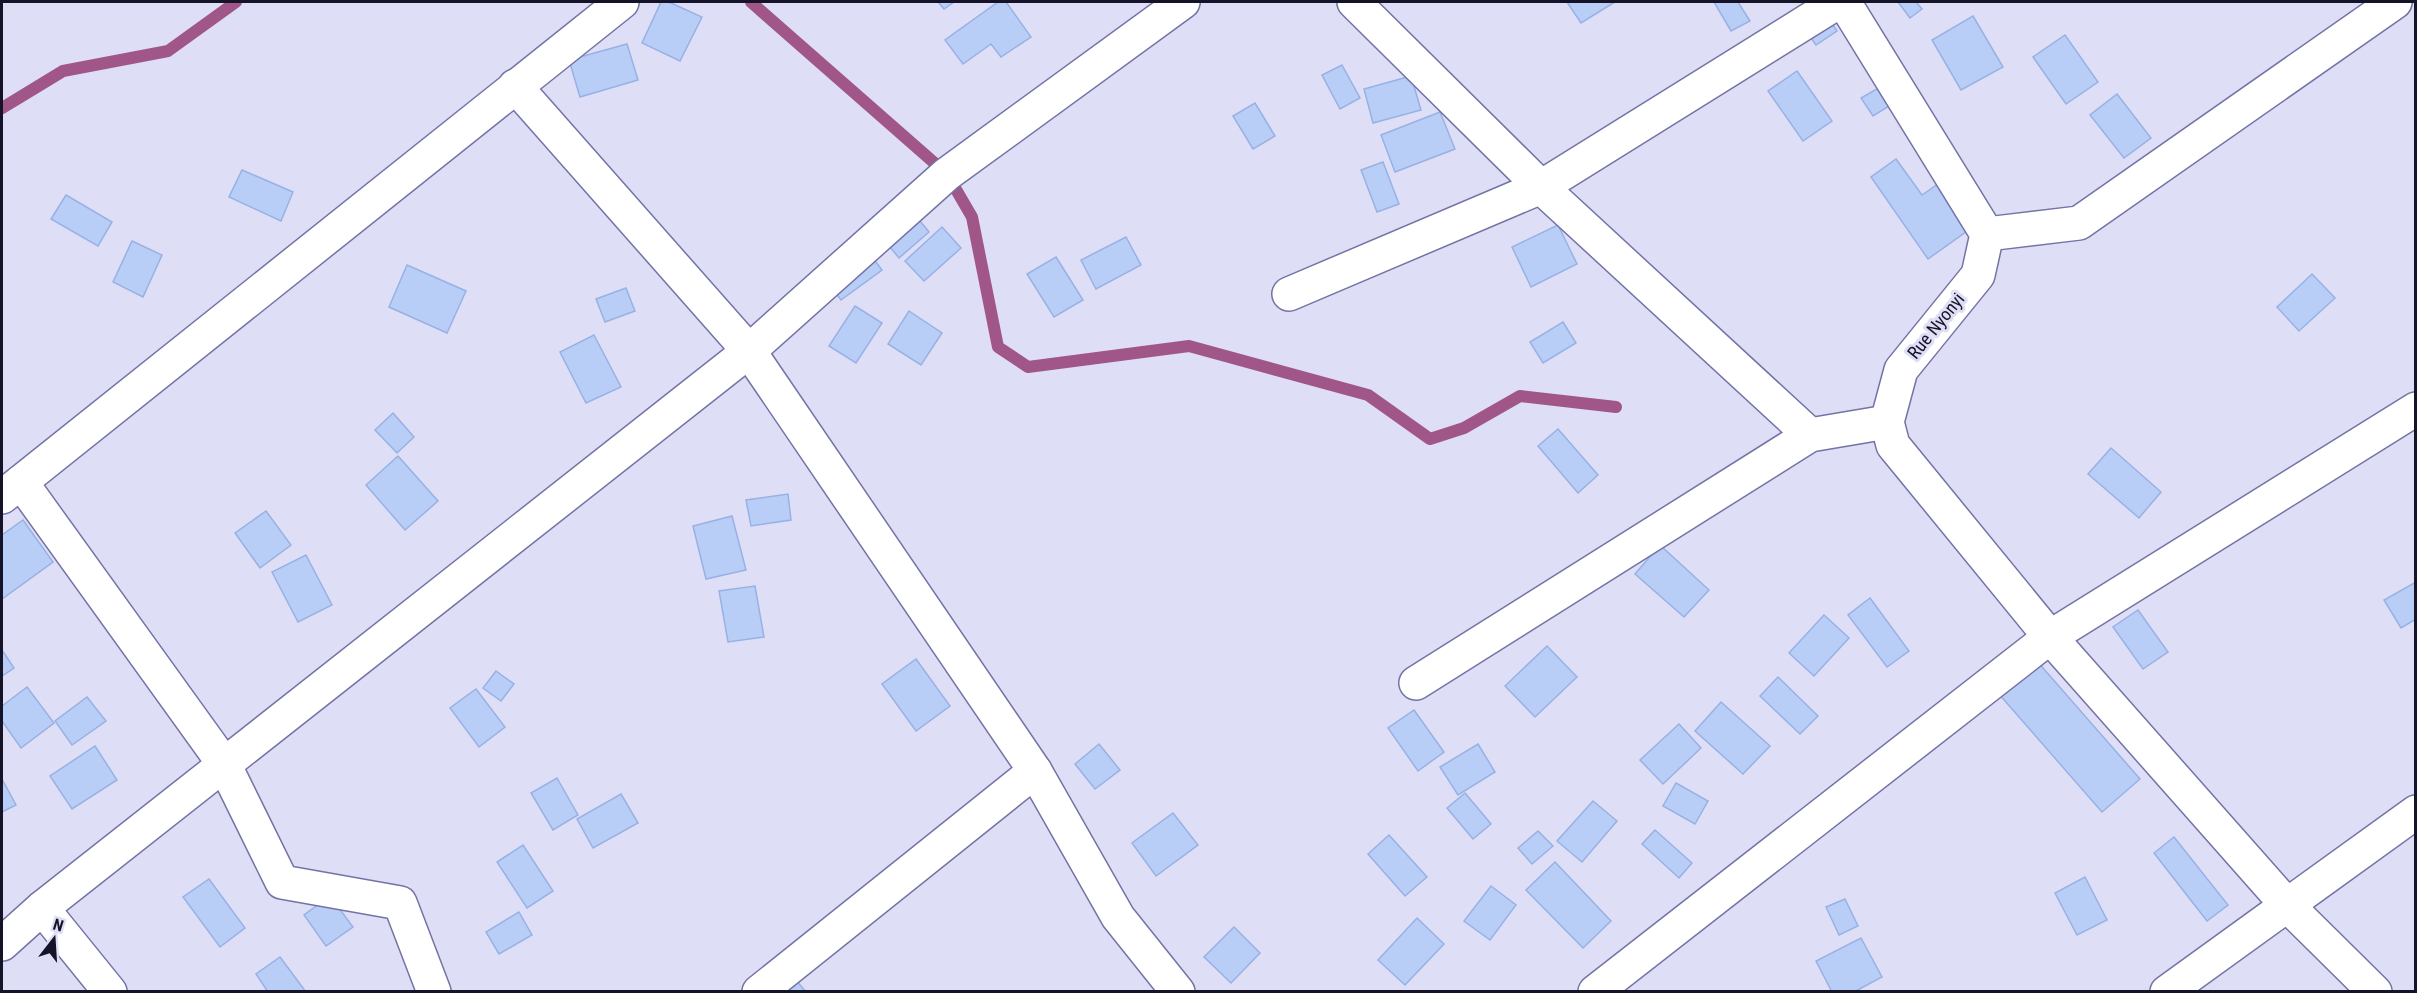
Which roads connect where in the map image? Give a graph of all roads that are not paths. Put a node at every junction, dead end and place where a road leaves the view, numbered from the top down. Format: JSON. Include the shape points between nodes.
{"nodes":[{"id":1,"x":622,"y":2,"type":"edge"},
{"id":2,"x":1183,"y":2,"type":"edge"},
{"id":3,"x":1354,"y":2,"type":"edge"},
{"id":4,"x":1838,"y":2,"type":"edge"},
{"id":5,"x":1844,"y":2,"type":"edge"},
{"id":6,"x":2394,"y":2,"type":"edge"},
{"id":7,"x":515,"y":86,"type":"junction"},
{"id":8,"x":1541,"y":187,"type":"junction"},
{"id":9,"x":1987,"y":234,"type":"junction"},
{"id":10,"x":1289,"y":294,"type":"dead end"},
{"id":11,"x":749,"y":351,"type":"junction"},
{"id":12,"x":2415,"y":409,"type":"edge"},
{"id":13,"x":1887,"y":422,"type":"junction"},
{"id":14,"x":1810,"y":435,"type":"junction"},
{"id":15,"x":11,"y":490,"type":"edge"},
{"id":16,"x":2050,"y":636,"type":"junction"},
{"id":17,"x":1416,"y":683,"type":"dead end"},
{"id":18,"x":224,"y":764,"type":"junction"},
{"id":19,"x":1035,"y":771,"type":"junction"},
{"id":20,"x":2415,"y":812,"type":"edge"},
{"id":21,"x":2287,"y":905,"type":"junction"},
{"id":22,"x":42,"y":908,"type":"junction"},
{"id":23,"x":2,"y":944,"type":"edge"},
{"id":24,"x":110,"y":992,"type":"edge"},
{"id":25,"x":434,"y":992,"type":"edge"},
{"id":26,"x":759,"y":992,"type":"edge"},
{"id":27,"x":1178,"y":992,"type":"edge"},
{"id":28,"x":1595,"y":992,"type":"edge"},
{"id":29,"x":2167,"y":992,"type":"edge"},
{"id":30,"x":2375,"y":992,"type":"edge"}],
"edges":[{"from":1,"to":7,"type":"street"},
{"from":2,"to":11,"type":"street","via":[[947,174]]},
{"from":3,"to":8,"type":"street"},
{"from":4,"to":8,"type":"street"},
{"from":5,"to":9,"type":"street"},
{"from":6,"to":9,"type":"street","via":[[2079,223]]},
{"from":7,"to":11,"type":"street"},
{"from":7,"to":15,"type":"street"},
{"from":8,"to":10,"type":"street"},
{"from":8,"to":14,"type":"street"},
{"from":9,"to":13,"type":"street","name":"Rue Nyonyi","via":[[1978,274],[1901,370]]},
{"from":11,"to":18,"type":"street"},
{"from":11,"to":19,"type":"street"},
{"from":12,"to":16,"type":"street"},
{"from":13,"to":14,"type":"street"},
{"from":13,"to":16,"type":"street","via":[[1893,445]]},
{"from":14,"to":17,"type":"street"},
{"from":15,"to":18,"type":"street"},
{"from":16,"to":21,"type":"street"},
{"from":16,"to":28,"type":"street"},
{"from":18,"to":22,"type":"street"},
{"from":18,"to":25,"type":"street","via":[[282,882],[400,903]]},
{"from":19,"to":26,"type":"street"},
{"from":19,"to":27,"type":"street","via":[[1118,917]]},
{"from":20,"to":21,"type":"street"},
{"from":21,"to":29,"type":"street"},
{"from":21,"to":30,"type":"street"},
{"from":22,"to":23,"type":"street"},
{"from":22,"to":24,"type":"street"}]}
